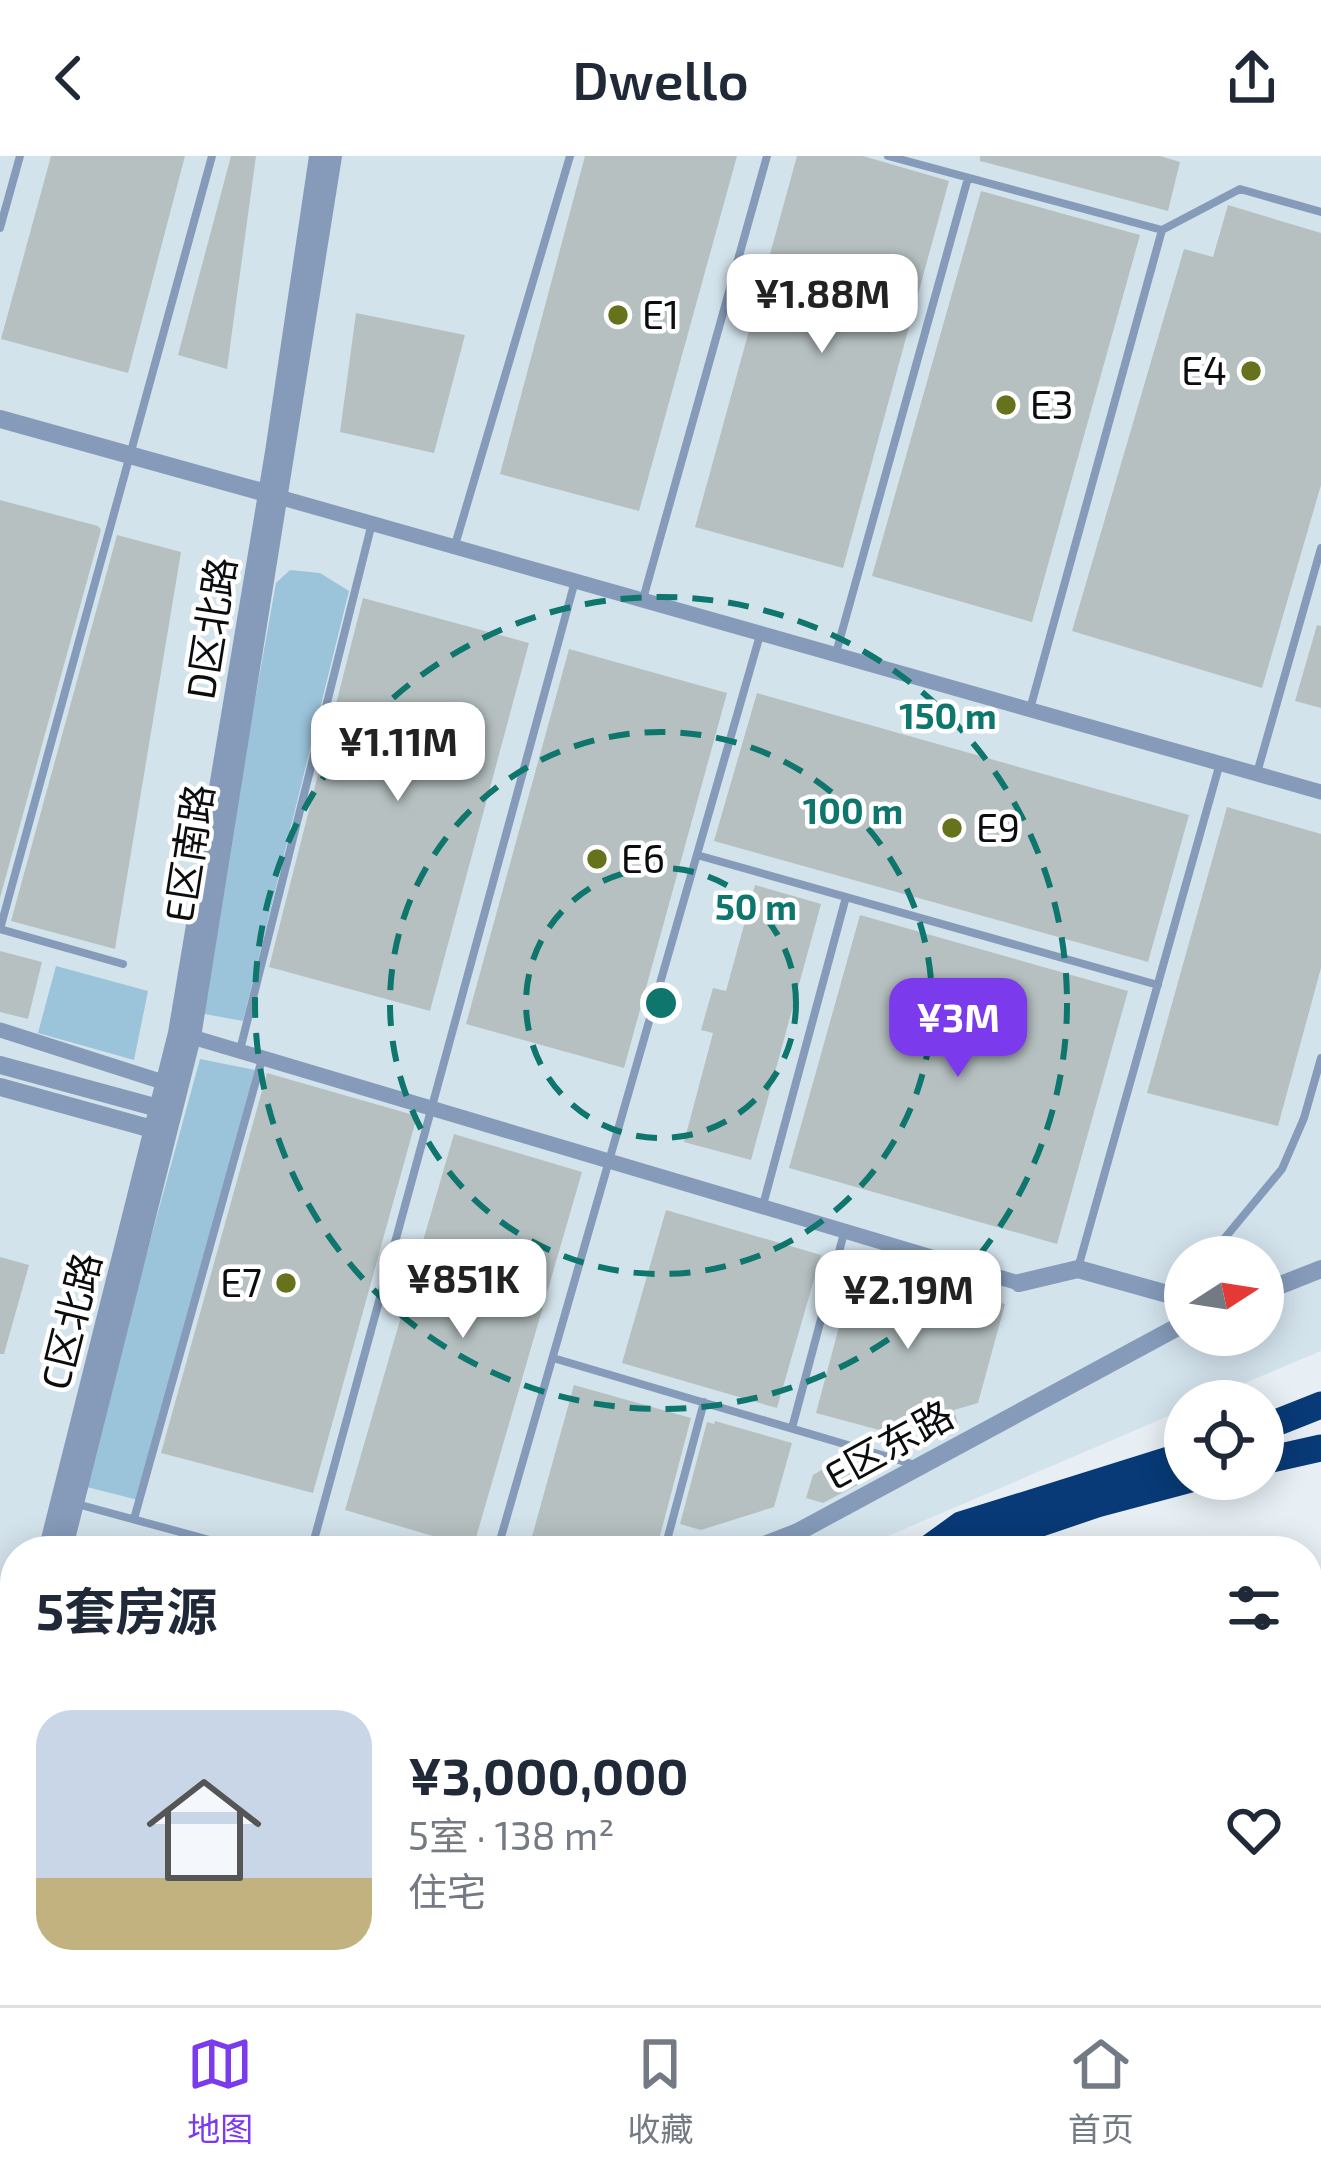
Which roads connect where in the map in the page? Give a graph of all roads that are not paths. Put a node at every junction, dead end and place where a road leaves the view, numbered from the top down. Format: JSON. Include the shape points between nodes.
{"nodes":[{"id":1,"x":20,"y":156,"type":"edge"},
{"id":2,"x":212,"y":156,"type":"edge"},
{"id":3,"x":318,"y":156,"type":"edge"},
{"id":4,"x":333,"y":156,"type":"edge"},
{"id":5,"x":570,"y":156,"type":"edge"},
{"id":6,"x":766,"y":156,"type":"edge"},
{"id":7,"x":888,"y":156,"type":"edge"},
{"id":8,"x":968,"y":178,"type":"junction"},
{"id":9,"x":1321,"y":212,"type":"edge"},
{"id":10,"x":0,"y":229,"type":"edge"},
{"id":11,"x":1162,"y":230,"type":"junction"},
{"id":12,"x":0,"y":419,"type":"edge"},
{"id":13,"x":130,"y":455,"type":"junction"},
{"id":14,"x":273,"y":495,"type":"junction"},
{"id":15,"x":372,"y":523,"type":"junction"},
{"id":16,"x":455,"y":547,"type":"junction"},
{"id":17,"x":1321,"y":548,"type":"edge"},
{"id":18,"x":574,"y":581,"type":"junction"},
{"id":19,"x":643,"y":600,"type":"junction"},
{"id":20,"x":760,"y":633,"type":"junction"},
{"id":21,"x":836,"y":655,"type":"junction"},
{"id":22,"x":1030,"y":710,"type":"junction"},
{"id":23,"x":1220,"y":764,"type":"junction"},
{"id":24,"x":1256,"y":774,"type":"junction"},
{"id":25,"x":1321,"y":792,"type":"edge"},
{"id":26,"x":697,"y":855,"type":"junction"},
{"id":27,"x":846,"y":897,"type":"junction"},
{"id":28,"x":0,"y":929,"type":"edge"},
{"id":29,"x":123,"y":964,"type":"dead end"},
{"id":30,"x":1158,"y":985,"type":"junction"},
{"id":31,"x":0,"y":1030,"type":"edge"},
{"id":32,"x":184,"y":1035,"type":"junction"},
{"id":33,"x":240,"y":1051,"type":"junction"},
{"id":34,"x":263,"y":1058,"type":"junction"},
{"id":35,"x":1321,"y":1058,"type":"edge"},
{"id":36,"x":0,"y":1065,"type":"edge"},
{"id":37,"x":166,"y":1083,"type":"junction"},
{"id":38,"x":0,"y":1088,"type":"edge"},
{"id":39,"x":431,"y":1108,"type":"junction"},
{"id":40,"x":166,"y":1110,"type":"junction"},
{"id":41,"x":161,"y":1132,"type":"junction"},
{"id":42,"x":609,"y":1161,"type":"junction"},
{"id":43,"x":763,"y":1207,"type":"junction"},
{"id":44,"x":844,"y":1231,"type":"junction"},
{"id":45,"x":1226,"y":1236,"type":"edge"},
{"id":46,"x":1078,"y":1269,"type":"junction"},
{"id":47,"x":1321,"y":1269,"type":"edge"},
{"id":48,"x":1019,"y":1283,"type":"joint"},
{"id":49,"x":1284,"y":1284,"type":"edge"},
{"id":50,"x":1164,"y":1285,"type":"edge"},
{"id":51,"x":1164,"y":1332,"type":"edge"},
{"id":52,"x":552,"y":1357,"type":"junction"},
{"id":53,"x":704,"y":1402,"type":"junction"},
{"id":54,"x":1321,"y":1405,"type":"edge"},
{"id":55,"x":1284,"y":1420,"type":"edge"},
{"id":56,"x":792,"y":1429,"type":"junction"},
{"id":57,"x":1321,"y":1448,"type":"edge"},
{"id":58,"x":1284,"y":1456,"type":"edge"},
{"id":59,"x":1164,"y":1462,"type":"edge"},
{"id":60,"x":920,"y":1466,"type":"junction"},
{"id":61,"x":1164,"y":1486,"type":"edge"},
{"id":62,"x":67,"y":1501,"type":"junction"},
{"id":63,"x":134,"y":1520,"type":"junction"},
{"id":64,"x":53,"y":1536,"type":"edge"},
{"id":65,"x":64,"y":1536,"type":"edge"},
{"id":66,"x":194,"y":1536,"type":"edge"},
{"id":67,"x":314,"y":1536,"type":"edge"},
{"id":68,"x":501,"y":1536,"type":"edge"},
{"id":69,"x":669,"y":1536,"type":"edge"},
{"id":70,"x":788,"y":1536,"type":"edge"},
{"id":71,"x":946,"y":1536,"type":"edge"},
{"id":72,"x":1002,"y":1536,"type":"edge"}],
"edges":[{"from":1,"to":10,"type":"lane"},
{"from":2,"to":13,"type":"lane"},
{"from":3,"to":14,"type":"street"},
{"from":4,"to":14,"type":"street","name":"E区南路"},
{"from":5,"to":16,"type":"lane"},
{"from":6,"to":19,"type":"lane"},
{"from":7,"to":8,"type":"lane"},
{"from":8,"to":11,"type":"lane"},
{"from":8,"to":21,"type":"lane"},
{"from":9,"to":11,"type":"lane","via":[[1240,189]]},
{"from":11,"to":22,"type":"lane"},
{"from":12,"to":13,"type":"street"},
{"from":13,"to":14,"type":"street"},
{"from":13,"to":28,"type":"lane"},
{"from":14,"to":15,"type":"street"},
{"from":14,"to":32,"type":"street","name":"E区南路"},
{"from":15,"to":16,"type":"street"},
{"from":15,"to":33,"type":"lane"},
{"from":16,"to":18,"type":"street"},
{"from":17,"to":24,"type":"lane"},
{"from":18,"to":19,"type":"street"},
{"from":18,"to":39,"type":"lane"},
{"from":19,"to":20,"type":"street"},
{"from":20,"to":21,"type":"street"},
{"from":20,"to":26,"type":"lane"},
{"from":21,"to":22,"type":"street"},
{"from":22,"to":23,"type":"street"},
{"from":23,"to":24,"type":"street"},
{"from":23,"to":30,"type":"lane"},
{"from":24,"to":25,"type":"street"},
{"from":26,"to":27,"type":"lane"},
{"from":26,"to":42,"type":"lane"},
{"from":27,"to":30,"type":"lane"},
{"from":27,"to":43,"type":"lane"},
{"from":28,"to":29,"type":"lane"},
{"from":30,"to":46,"type":"lane"},
{"from":31,"to":37,"type":"street"},
{"from":32,"to":33,"type":"street"},
{"from":32,"to":37,"type":"street"},
{"from":32,"to":40,"type":"street","name":"E区南路"},
{"from":33,"to":34,"type":"street"},
{"from":34,"to":39,"type":"street"},
{"from":34,"to":63,"type":"lane"},
{"from":35,"to":45,"type":"lane","via":[[1282,1169]]},
{"from":36,"to":40,"type":"street"},
{"from":37,"to":40,"type":"street"},
{"from":38,"to":41,"type":"street"},
{"from":39,"to":42,"type":"street"},
{"from":39,"to":67,"type":"lane"},
{"from":40,"to":41,"type":"street","name":"E区南路"},
{"from":41,"to":62,"type":"street","name":"C区北路"},
{"from":42,"to":43,"type":"street"},
{"from":42,"to":52,"type":"lane"},
{"from":43,"to":44,"type":"street"},
{"from":44,"to":48,"type":"street"},
{"from":44,"to":56,"type":"lane"},
{"from":46,"to":48,"type":"street"},
{"from":46,"to":50,"type":"street"},
{"from":47,"to":49,"type":"street"},
{"from":51,"to":60,"type":"street","name":"E区东路"},
{"from":52,"to":53,"type":"lane"},
{"from":52,"to":68,"type":"lane"},
{"from":53,"to":56,"type":"lane"},
{"from":53,"to":69,"type":"lane"},
{"from":54,"to":55,"type":"highway"},
{"from":56,"to":60,"type":"lane"},
{"from":57,"to":58,"type":"highway"},
{"from":59,"to":71,"type":"highway"},
{"from":60,"to":70,"type":"street","name":"E区东路"},
{"from":61,"to":72,"type":"highway"},
{"from":62,"to":63,"type":"lane"},
{"from":62,"to":64,"type":"street","name":"C区北路"},
{"from":62,"to":65,"type":"street"},
{"from":63,"to":66,"type":"lane"}]}
